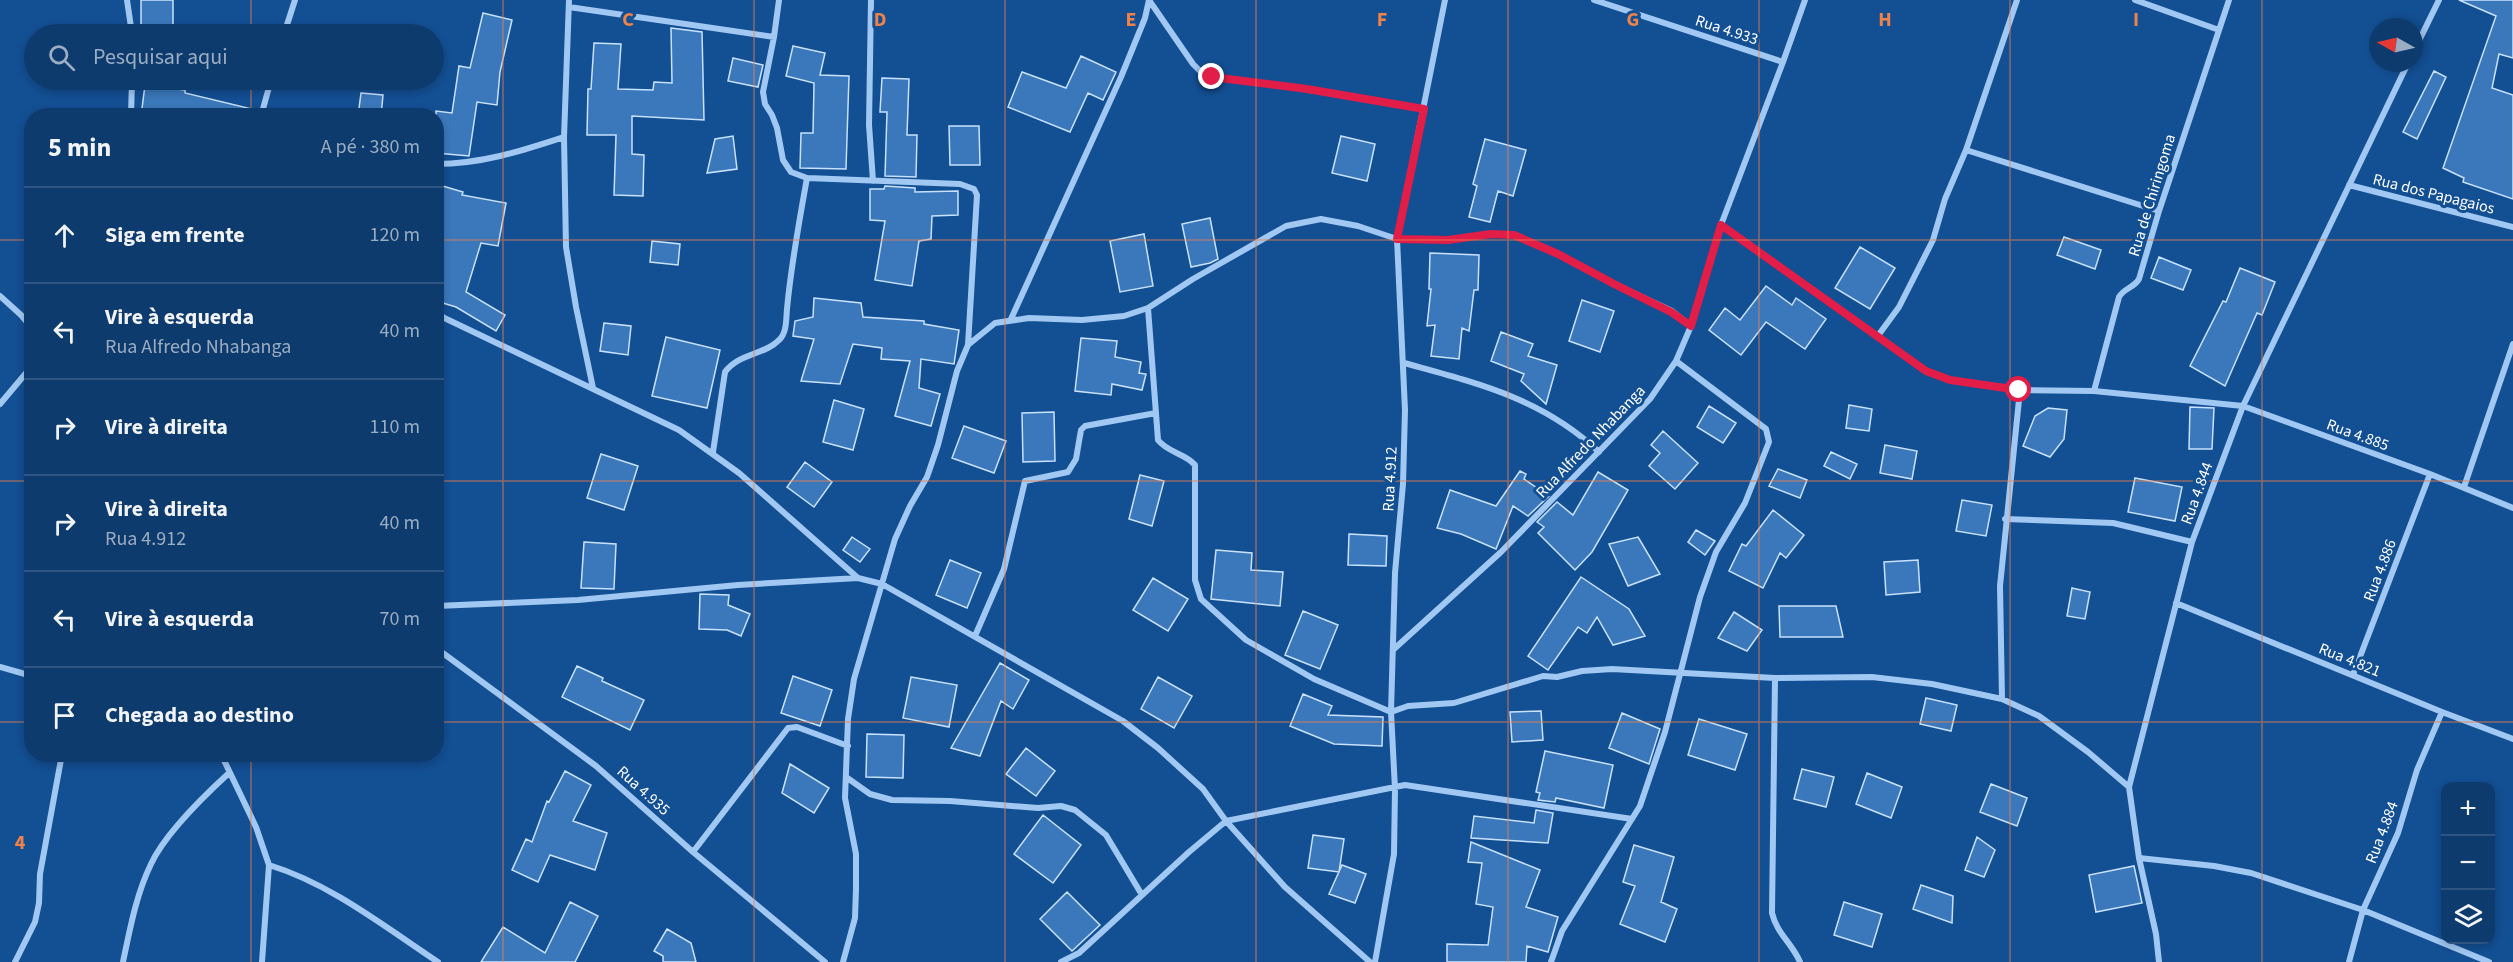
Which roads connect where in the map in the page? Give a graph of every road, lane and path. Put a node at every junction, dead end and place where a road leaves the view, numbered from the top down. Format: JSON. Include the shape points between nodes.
{"nodes":[{"id":1,"x":127,"y":0,"type":"edge"},
{"id":2,"x":295,"y":0,"type":"edge"},
{"id":3,"x":779,"y":0,"type":"edge"},
{"id":4,"x":871,"y":0,"type":"edge"},
{"id":5,"x":1149,"y":0,"type":"edge"},
{"id":6,"x":1445,"y":0,"type":"edge"},
{"id":7,"x":1594,"y":0,"type":"edge"},
{"id":8,"x":1804,"y":0,"type":"edge"},
{"id":9,"x":2017,"y":0,"type":"edge"},
{"id":10,"x":2135,"y":0,"type":"edge"},
{"id":11,"x":2229,"y":0,"type":"edge"},
{"id":12,"x":2439,"y":0,"type":"edge"},
{"id":13,"x":569,"y":3,"type":"edge"},
{"id":14,"x":131,"y":24,"type":"edge"},
{"id":15,"x":287,"y":24,"type":"edge"},
{"id":16,"x":2219,"y":30,"type":"junction"},
{"id":17,"x":2423,"y":33,"type":"edge"},
{"id":18,"x":774,"y":37,"type":"junction"},
{"id":19,"x":1783,"y":62,"type":"junction"},
{"id":20,"x":2404,"y":72,"type":"edge"},
{"id":21,"x":132,"y":90,"type":"edge"},
{"id":22,"x":268,"y":90,"type":"edge"},
{"id":23,"x":131,"y":108,"type":"edge"},
{"id":24,"x":263,"y":108,"type":"edge"},
{"id":25,"x":1424,"y":109,"type":"junction"},
{"id":26,"x":564,"y":137,"type":"junction"},
{"id":27,"x":1966,"y":150,"type":"junction"},
{"id":28,"x":444,"y":164,"type":"edge"},
{"id":29,"x":807,"y":178,"type":"junction"},
{"id":30,"x":873,"y":181,"type":"junction"},
{"id":31,"x":2349,"y":185,"type":"junction"},
{"id":32,"x":2159,"y":211,"type":"junction"},
{"id":33,"x":1721,"y":225,"type":"junction"},
{"id":34,"x":2513,"y":227,"type":"edge"},
{"id":35,"x":1397,"y":239,"type":"junction"},
{"id":36,"x":0,"y":296,"type":"edge"},
{"id":37,"x":1148,"y":308,"type":"junction"},
{"id":38,"x":444,"y":317,"type":"edge"},
{"id":39,"x":24,"y":319,"type":"edge"},
{"id":40,"x":1011,"y":319,"type":"junction"},
{"id":41,"x":1691,"y":326,"type":"junction"},
{"id":42,"x":1877,"y":337,"type":"junction"},
{"id":43,"x":2513,"y":344,"type":"edge"},
{"id":44,"x":968,"y":345,"type":"junction"},
{"id":45,"x":1676,"y":361,"type":"junction"},
{"id":46,"x":1404,"y":363,"type":"junction"},
{"id":47,"x":24,"y":376,"type":"edge"},
{"id":48,"x":593,"y":388,"type":"junction"},
{"id":49,"x":2019,"y":390,"type":"junction"},
{"id":50,"x":2094,"y":391,"type":"junction"},
{"id":51,"x":0,"y":404,"type":"edge"},
{"id":52,"x":2243,"y":406,"type":"junction"},
{"id":53,"x":1156,"y":413,"type":"junction"},
{"id":54,"x":713,"y":452,"type":"junction"},
{"id":55,"x":1599,"y":452,"type":"junction"},
{"id":56,"x":2430,"y":474,"type":"junction"},
{"id":57,"x":2464,"y":487,"type":"junction"},
{"id":58,"x":2513,"y":508,"type":"edge"},
{"id":59,"x":2005,"y":519,"type":"junction"},
{"id":60,"x":2192,"y":542,"type":"junction"},
{"id":61,"x":858,"y":578,"type":"junction"},
{"id":62,"x":882,"y":584,"type":"junction"},
{"id":63,"x":2176,"y":603,"type":"junction"},
{"id":64,"x":444,"y":606,"type":"edge"},
{"id":65,"x":975,"y":636,"type":"junction"},
{"id":66,"x":1394,"y":649,"type":"junction"},
{"id":67,"x":444,"y":654,"type":"edge"},
{"id":68,"x":0,"y":667,"type":"edge"},
{"id":69,"x":1681,"y":671,"type":"junction"},
{"id":70,"x":24,"y":674,"type":"edge"},
{"id":71,"x":2353,"y":675,"type":"junction"},
{"id":72,"x":1774,"y":678,"type":"junction"},
{"id":73,"x":2002,"y":699,"type":"junction"},
{"id":74,"x":1390,"y":712,"type":"junction"},
{"id":75,"x":2442,"y":712,"type":"junction"},
{"id":76,"x":2513,"y":739,"type":"edge"},
{"id":77,"x":848,"y":746,"type":"junction"},
{"id":78,"x":60,"y":762,"type":"edge"},
{"id":79,"x":224,"y":762,"type":"edge"},
{"id":80,"x":229,"y":773,"type":"junction"},
{"id":81,"x":846,"y":777,"type":"junction"},
{"id":82,"x":2129,"y":787,"type":"junction"},
{"id":83,"x":1395,"y":789,"type":"junction"},
{"id":84,"x":1632,"y":819,"type":"junction"},
{"id":85,"x":1226,"y":821,"type":"junction"},
{"id":86,"x":693,"y":852,"type":"junction"},
{"id":87,"x":2139,"y":858,"type":"junction"},
{"id":88,"x":269,"y":865,"type":"junction"},
{"id":89,"x":1142,"y":895,"type":"junction"},
{"id":90,"x":2363,"y":910,"type":"junction"},
{"id":91,"x":15,"y":962,"type":"edge"},
{"id":92,"x":123,"y":962,"type":"edge"},
{"id":93,"x":262,"y":962,"type":"edge"},
{"id":94,"x":438,"y":962,"type":"edge"},
{"id":95,"x":825,"y":962,"type":"edge"},
{"id":96,"x":843,"y":962,"type":"edge"},
{"id":97,"x":1062,"y":962,"type":"edge"},
{"id":98,"x":1370,"y":962,"type":"edge"},
{"id":99,"x":1376,"y":962,"type":"edge"},
{"id":100,"x":1551,"y":962,"type":"edge"},
{"id":101,"x":1800,"y":962,"type":"edge"},
{"id":102,"x":2159,"y":962,"type":"edge"},
{"id":103,"x":2349,"y":962,"type":"edge"},
{"id":104,"x":2489,"y":962,"type":"edge"}],
"edges":[{"from":1,"to":14,"type":"street"},
{"from":2,"to":15,"type":"street"},
{"from":3,"to":18,"type":"street"},
{"from":4,"to":30,"type":"street","via":[[869,125]]},
{"from":5,"to":25,"type":"street","via":[[1201,72],[1212,77]]},
{"from":5,"to":40,"type":"street","via":[[1121,77]]},
{"from":6,"to":25,"type":"street","name":"Rua 4.912"},
{"from":7,"to":19,"type":"street","name":"Rua 4.933"},
{"from":8,"to":19,"type":"street","name":"Rua Alfredo Nhabanga"},
{"from":9,"to":27,"type":"street"},
{"from":10,"to":16,"type":"street"},
{"from":11,"to":16,"type":"street","name":"Rua de Chiringoma"},
{"from":12,"to":17,"type":"street"},
{"from":13,"to":18,"type":"street"},
{"from":13,"to":26,"type":"street"},
{"from":16,"to":32,"type":"street","name":"Rua de Chiringoma"},
{"from":18,"to":29,"type":"street","via":[[763,92],[765,104],[777,128],[783,160],[791,172]]},
{"from":19,"to":33,"type":"street","name":"Rua Alfredo Nhabanga"},
{"from":20,"to":31,"type":"street","name":"Rua 4.844"},
{"from":21,"to":23,"type":"street"},
{"from":22,"to":24,"type":"street"},
{"from":25,"to":35,"type":"street","name":"Rua 4.912"},
{"from":26,"to":28,"type":"street","via":[[482,162]]},
{"from":26,"to":48,"type":"street","via":[[566,247]]},
{"from":27,"to":32,"type":"street"},
{"from":27,"to":42,"type":"street","via":[[1920,268]]},
{"from":29,"to":30,"type":"street"},
{"from":29,"to":54,"type":"street","via":[[784,331],[778,342],[738,359],[725,372]]},
{"from":30,"to":44,"type":"street","via":[[967,185],[977,195]]},
{"from":31,"to":34,"type":"street","name":"Rua dos Papagaios"},
{"from":31,"to":52,"type":"street","name":"Rua 4.844"},
{"from":32,"to":50,"type":"street","name":"Rua de Chiringoma","via":[[2139,279],[2119,297]]},
{"from":33,"to":41,"type":"street","name":"Rua Alfredo Nhabanga"},
{"from":33,"to":42,"type":"street","name":"Rua 4.885"},
{"from":35,"to":37,"type":"street","via":[[1321,219],[1286,226]]},
{"from":35,"to":41,"type":"street","via":[[1514,235],[1671,312]]},
{"from":35,"to":46,"type":"street","name":"Rua 4.912"},
{"from":36,"to":39,"type":"street"},
{"from":37,"to":40,"type":"street","via":[[1124,316],[1082,320]]},
{"from":37,"to":53,"type":"street"},
{"from":38,"to":48,"type":"street"},
{"from":40,"to":44,"type":"street","via":[[995,323]]},
{"from":41,"to":45,"type":"street","name":"Rua Alfredo Nhabanga"},
{"from":42,"to":49,"type":"street","name":"Rua 4.885","via":[[1926,371],[1950,380]]},
{"from":43,"to":57,"type":"street"},
{"from":44,"to":62,"type":"street","via":[[927,477],[896,539]]},
{"from":45,"to":55,"type":"street","name":"Rua Alfredo Nhabanga","via":[[1650,399]]},
{"from":45,"to":69,"type":"street","via":[[1767,429],[1769,435],[1745,503],[1716,552]]},
{"from":46,"to":55,"type":"street","via":[[1492,387],[1534,406],[1578,432]]},
{"from":46,"to":66,"type":"street","name":"Rua 4.912","via":[[1403,484],[1395,573]]},
{"from":47,"to":51,"type":"street"},
{"from":48,"to":54,"type":"street","via":[[680,430]]},
{"from":49,"to":50,"type":"street","name":"Rua 4.885"},
{"from":49,"to":59,"type":"street"},
{"from":50,"to":52,"type":"street","name":"Rua 4.885"},
{"from":52,"to":56,"type":"street","name":"Rua 4.885"},
{"from":52,"to":60,"type":"street","name":"Rua 4.844"},
{"from":53,"to":65,"type":"street","via":[[1085,426],[1074,466],[1068,472],[1025,481],[1004,569]]},
{"from":53,"to":74,"type":"street","via":[[1158,440],[1164,448],[1195,465],[1195,580],[1201,599],[1246,640],[1314,679]]},
{"from":54,"to":61,"type":"street"},
{"from":55,"to":66,"type":"street","name":"Rua Alfredo Nhabanga","via":[[1501,552]]},
{"from":56,"to":57,"type":"street","name":"Rua 4.885"},
{"from":56,"to":71,"type":"street","name":"Rua 4.886"},
{"from":57,"to":58,"type":"street","name":"Rua 4.885"},
{"from":59,"to":60,"type":"street","via":[[2113,523]]},
{"from":59,"to":73,"type":"street","via":[[2000,586]]},
{"from":60,"to":63,"type":"street","name":"Rua 4.844"},
{"from":61,"to":62,"type":"street"},
{"from":61,"to":64,"type":"street","via":[[578,600]]},
{"from":62,"to":65,"type":"street"},
{"from":62,"to":77,"type":"street","via":[[854,679]]},
{"from":63,"to":71,"type":"street","name":"Rua 4.821"},
{"from":63,"to":82,"type":"street","name":"Rua 4.844"},
{"from":65,"to":85,"type":"street","via":[[1123,721],[1203,789]]},
{"from":66,"to":74,"type":"street","name":"Rua 4.912"},
{"from":67,"to":86,"type":"street","name":"Rua 4.935","via":[[596,766]]},
{"from":68,"to":70,"type":"street"},
{"from":69,"to":72,"type":"street"},
{"from":69,"to":74,"type":"street","via":[[1612,669],[1544,676],[1454,703],[1408,706]]},
{"from":69,"to":84,"type":"street","via":[[1665,732]]},
{"from":71,"to":75,"type":"street","name":"Rua 4.821"},
{"from":72,"to":73,"type":"street","via":[[1872,677],[1932,684]]},
{"from":72,"to":101,"type":"street","via":[[1772,913],[1775,927]]},
{"from":73,"to":82,"type":"street","via":[[2039,716]]},
{"from":74,"to":83,"type":"street","name":"Rua 4.912"},
{"from":75,"to":76,"type":"street","name":"Rua 4.821"},
{"from":75,"to":90,"type":"street","name":"Rua 4.884","via":[[2417,770],[2398,834]]},
{"from":77,"to":81,"type":"street"},
{"from":77,"to":86,"type":"street","via":[[797,727],[789,728]]},
{"from":78,"to":91,"type":"street","via":[[39,874],[35,922]]},
{"from":79,"to":80,"type":"street"},
{"from":80,"to":88,"type":"street","via":[[256,827]]},
{"from":80,"to":92,"type":"street","via":[[203,797],[151,862]]},
{"from":81,"to":89,"type":"street","via":[[870,794],[892,800],[1061,806],[1075,810],[1106,835]]},
{"from":81,"to":96,"type":"street","via":[[846,808],[856,854],[856,889],[855,918]]},
{"from":82,"to":87,"type":"street","name":"Rua 4.844"},
{"from":83,"to":84,"type":"street","via":[[1405,785]]},
{"from":83,"to":85,"type":"street"},
{"from":83,"to":99,"type":"street","name":"Rua 4.912","via":[[1394,854]]},
{"from":84,"to":100,"type":"street","via":[[1562,931]]},
{"from":85,"to":89,"type":"street"},
{"from":85,"to":98,"type":"street","via":[[1285,887]]},
{"from":86,"to":95,"type":"street","name":"Rua 4.935"},
{"from":87,"to":90,"type":"street","via":[[2251,873]]},
{"from":87,"to":102,"type":"street","name":"Rua 4.844"},
{"from":88,"to":93,"type":"street"},
{"from":88,"to":94,"type":"street","via":[[296,873],[332,892]]},
{"from":89,"to":97,"type":"street","via":[[1078,953]]},
{"from":90,"to":103,"type":"street","name":"Rua 4.884"},
{"from":90,"to":104,"type":"street"}]}
